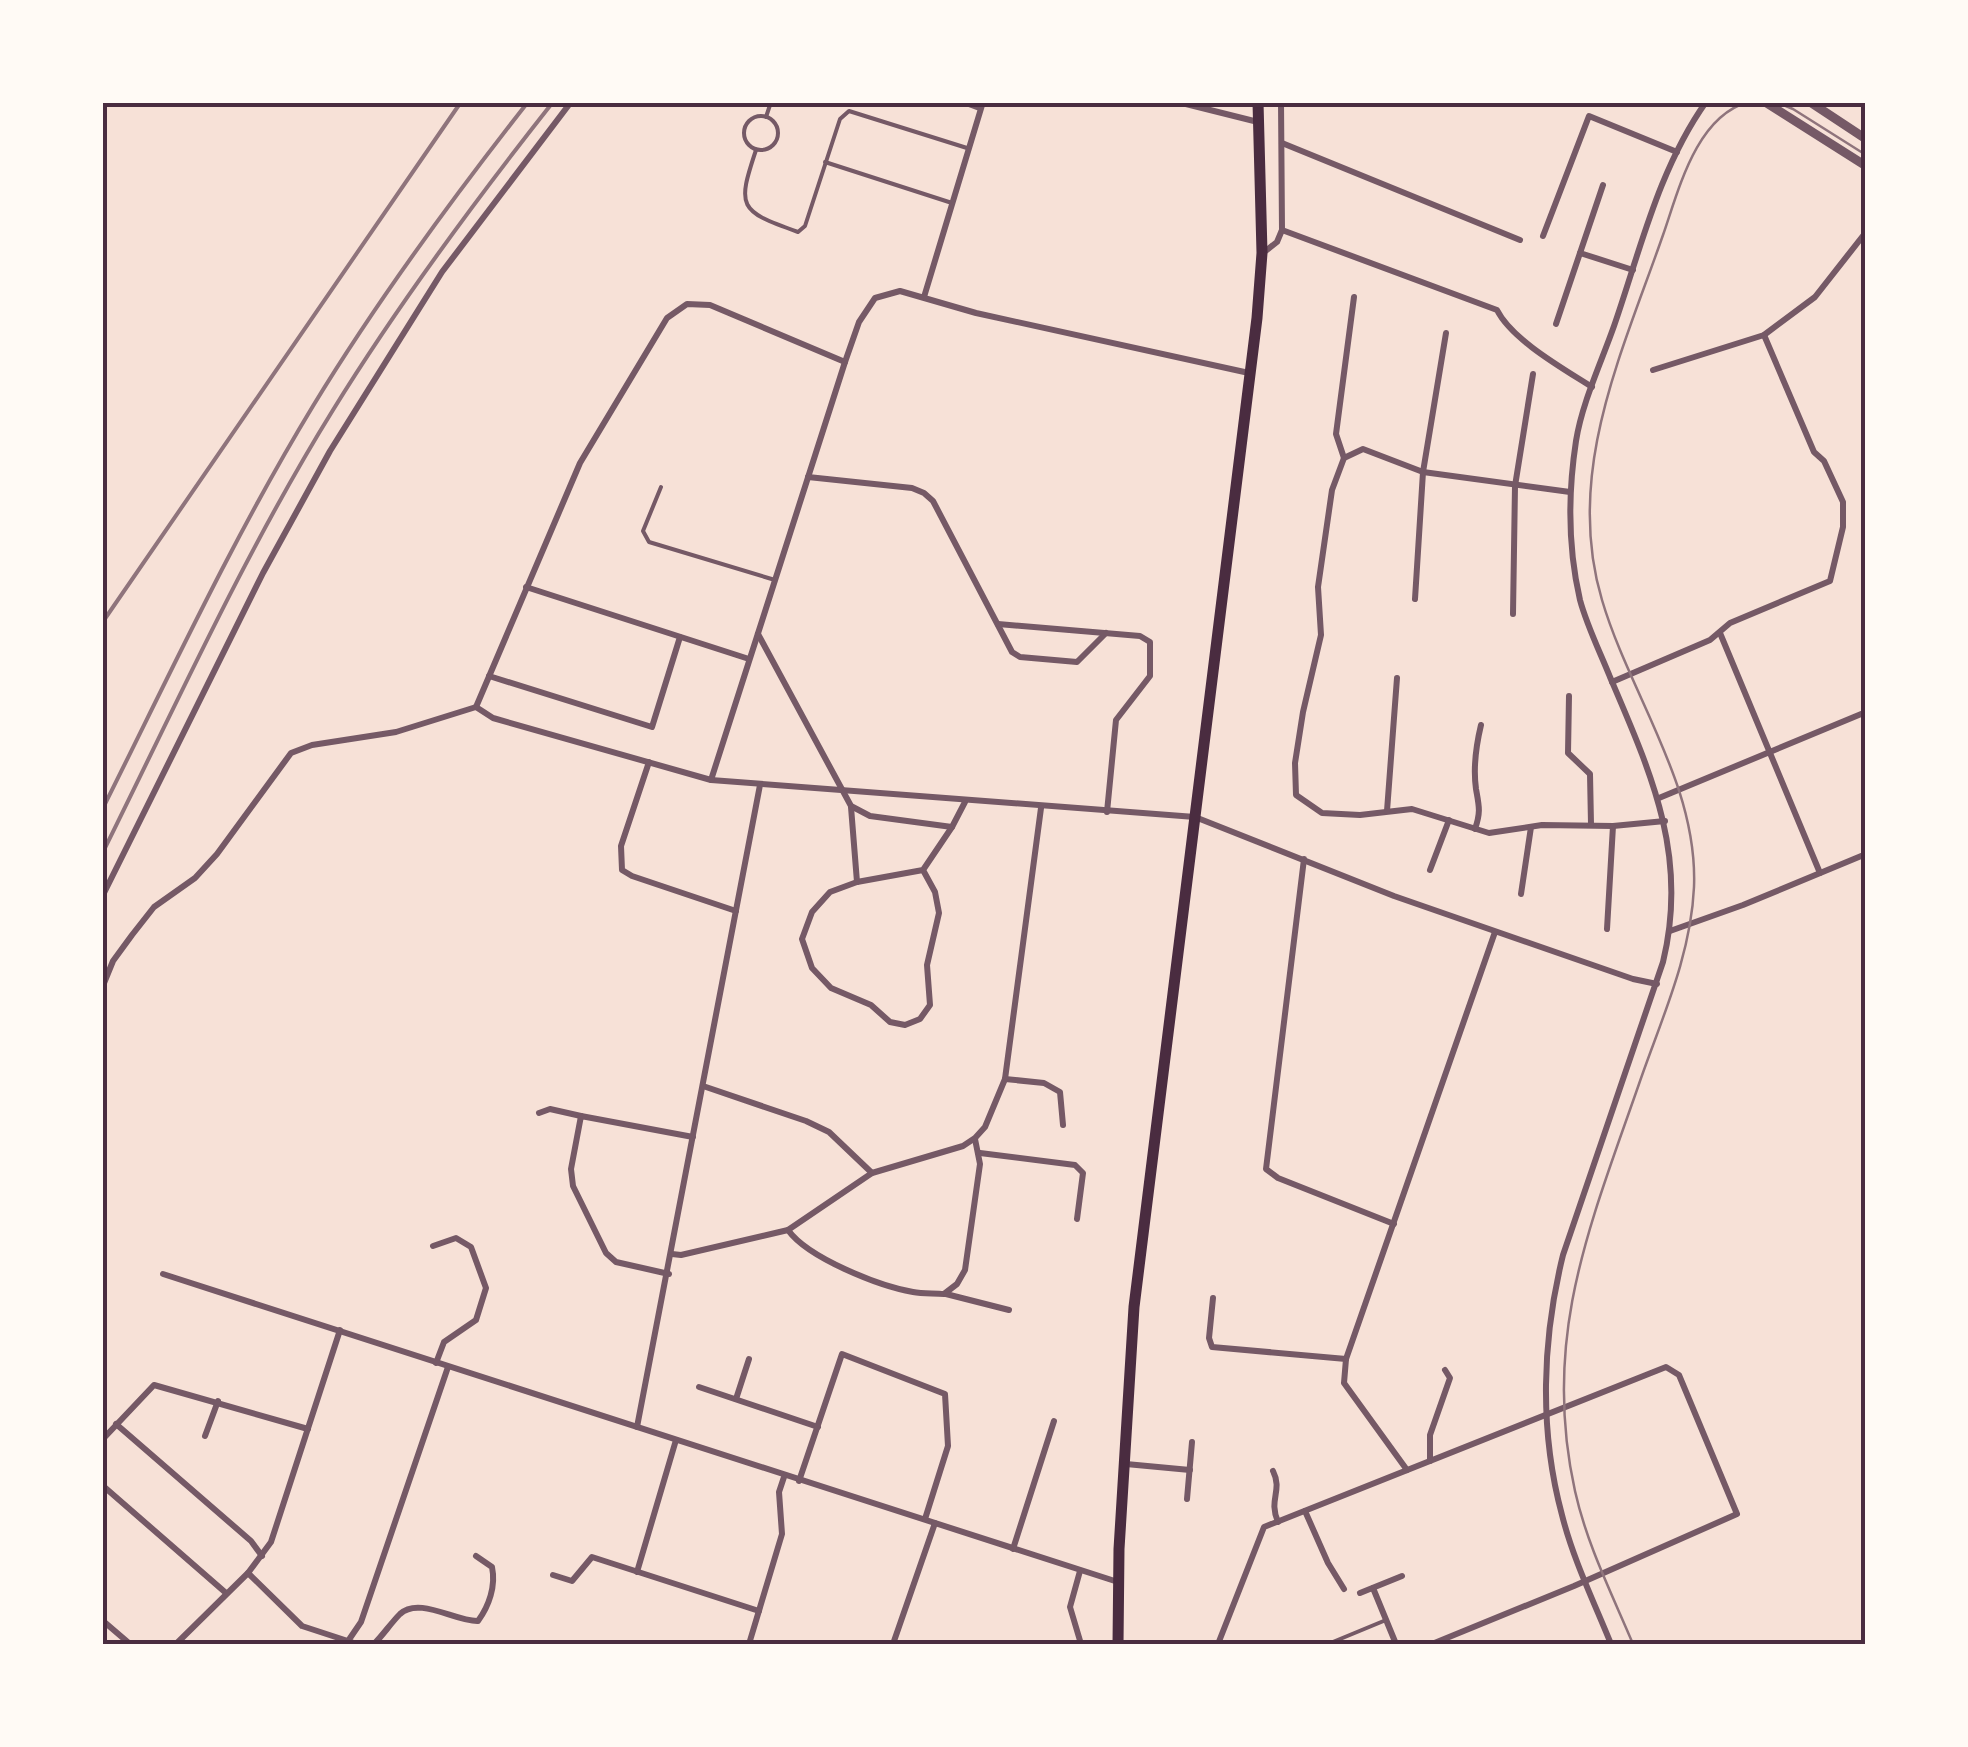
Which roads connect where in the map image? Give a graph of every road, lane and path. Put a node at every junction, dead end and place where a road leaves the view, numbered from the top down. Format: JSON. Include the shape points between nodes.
{"nodes":[{"id":1,"x":571,"y":102,"type":"edge"},
{"id":2,"x":770,"y":102,"type":"edge"},
{"id":3,"x":961,"y":102,"type":"edge"},
{"id":4,"x":1178,"y":102,"type":"edge"},
{"id":5,"x":1258,"y":102,"type":"edge"},
{"id":6,"x":1282,"y":102,"type":"edge"},
{"id":7,"x":1706,"y":102,"type":"edge"},
{"id":8,"x":1765,"y":102,"type":"edge"},
{"id":9,"x":1810,"y":102,"type":"edge"},
{"id":10,"x":982,"y":106,"type":"edge"},
{"id":11,"x":766,"y":117,"type":"junction"},
{"id":12,"x":1259,"y":122,"type":"junction"},
{"id":13,"x":1866,"y":139,"type":"edge"},
{"id":14,"x":1282,"y":143,"type":"junction"},
{"id":15,"x":969,"y":148,"type":"junction"},
{"id":16,"x":756,"y":150,"type":"junction"},
{"id":17,"x":1677,"y":152,"type":"junction"},
{"id":18,"x":825,"y":162,"type":"junction"},
{"id":19,"x":1866,"y":166,"type":"edge"},
{"id":20,"x":1603,"y":184,"type":"dead end"},
{"id":21,"x":952,"y":203,"type":"junction"},
{"id":22,"x":1282,"y":230,"type":"junction"},
{"id":23,"x":1866,"y":232,"type":"edge"},
{"id":24,"x":1542,"y":236,"type":"dead end"},
{"id":25,"x":1520,"y":240,"type":"dead end"},
{"id":26,"x":1262,"y":253,"type":"junction"},
{"id":27,"x":1580,"y":253,"type":"junction"},
{"id":28,"x":1633,"y":270,"type":"junction"},
{"id":29,"x":924,"y":297,"type":"junction"},
{"id":30,"x":1354,"y":297,"type":"dead end"},
{"id":31,"x":1556,"y":324,"type":"dead end"},
{"id":32,"x":1446,"y":332,"type":"dead end"},
{"id":33,"x":1764,"y":335,"type":"junction"},
{"id":34,"x":845,"y":362,"type":"junction"},
{"id":35,"x":1653,"y":370,"type":"dead end"},
{"id":36,"x":1249,"y":372,"type":"junction"},
{"id":37,"x":1533,"y":374,"type":"dead end"},
{"id":38,"x":1592,"y":388,"type":"junction"},
{"id":39,"x":1344,"y":458,"type":"junction"},
{"id":40,"x":1423,"y":472,"type":"junction"},
{"id":41,"x":808,"y":477,"type":"junction"},
{"id":42,"x":1514,"y":486,"type":"junction"},
{"id":43,"x":662,"y":487,"type":"dead end"},
{"id":44,"x":1570,"y":492,"type":"junction"},
{"id":45,"x":775,"y":580,"type":"junction"},
{"id":46,"x":526,"y":587,"type":"junction"},
{"id":47,"x":1415,"y":599,"type":"dead end"},
{"id":48,"x":1513,"y":614,"type":"dead end"},
{"id":49,"x":997,"y":624,"type":"junction"},
{"id":50,"x":758,"y":633,"type":"junction"},
{"id":51,"x":1106,"y":633,"type":"junction"},
{"id":52,"x":1720,"y":633,"type":"junction"},
{"id":53,"x":680,"y":637,"type":"junction"},
{"id":54,"x":749,"y":659,"type":"junction"},
{"id":55,"x":489,"y":676,"type":"junction"},
{"id":56,"x":1397,"y":678,"type":"dead end"},
{"id":57,"x":1612,"y":682,"type":"junction"},
{"id":58,"x":1568,"y":696,"type":"dead end"},
{"id":59,"x":476,"y":707,"type":"junction"},
{"id":60,"x":1866,"y":712,"type":"edge"},
{"id":61,"x":1482,"y":725,"type":"dead end"},
{"id":62,"x":1770,"y":751,"type":"junction"},
{"id":63,"x":648,"y":762,"type":"junction"},
{"id":64,"x":711,"y":780,"type":"junction"},
{"id":65,"x":760,"y":785,"type":"junction"},
{"id":66,"x":846,"y":792,"type":"junction"},
{"id":67,"x":1659,"y":798,"type":"junction"},
{"id":68,"x":965,"y":802,"type":"junction"},
{"id":69,"x":851,"y":806,"type":"junction"},
{"id":70,"x":1040,"y":808,"type":"junction"},
{"id":71,"x":1107,"y":812,"type":"junction"},
{"id":72,"x":1387,"y":812,"type":"junction"},
{"id":73,"x":1194,"y":818,"type":"junction"},
{"id":74,"x":1449,"y":820,"type":"junction"},
{"id":75,"x":1665,"y":821,"type":"junction"},
{"id":76,"x":1591,"y":824,"type":"junction"},
{"id":77,"x":952,"y":826,"type":"junction"},
{"id":78,"x":1613,"y":826,"type":"junction"},
{"id":79,"x":1532,"y":827,"type":"junction"},
{"id":80,"x":1475,"y":829,"type":"junction"},
{"id":81,"x":1863,"y":855,"type":"edge"},
{"id":82,"x":1304,"y":859,"type":"junction"},
{"id":83,"x":924,"y":870,"type":"junction"},
{"id":84,"x":1430,"y":870,"type":"dead end"},
{"id":85,"x":1820,"y":873,"type":"junction"},
{"id":86,"x":857,"y":882,"type":"junction"},
{"id":87,"x":1522,"y":894,"type":"dead end"},
{"id":88,"x":102,"y":897,"type":"edge"},
{"id":89,"x":736,"y":911,"type":"junction"},
{"id":90,"x":1607,"y":929,"type":"dead end"},
{"id":91,"x":1670,"y":931,"type":"junction"},
{"id":92,"x":1495,"y":932,"type":"junction"},
{"id":93,"x":1657,"y":984,"type":"junction"},
{"id":94,"x":102,"y":988,"type":"edge"},
{"id":95,"x":1005,"y":1079,"type":"junction"},
{"id":96,"x":703,"y":1086,"type":"junction"},
{"id":97,"x":539,"y":1112,"type":"dead end"},
{"id":98,"x":582,"y":1116,"type":"junction"},
{"id":99,"x":1063,"y":1125,"type":"dead end"},
{"id":100,"x":694,"y":1137,"type":"junction"},
{"id":101,"x":975,"y":1138,"type":"junction"},
{"id":102,"x":980,"y":1153,"type":"junction"},
{"id":103,"x":872,"y":1172,"type":"junction"},
{"id":104,"x":1077,"y":1219,"type":"dead end"},
{"id":105,"x":1394,"y":1224,"type":"junction"},
{"id":106,"x":788,"y":1230,"type":"junction"},
{"id":107,"x":433,"y":1246,"type":"dead end"},
{"id":108,"x":672,"y":1254,"type":"junction"},
{"id":109,"x":163,"y":1274,"type":"dead end"},
{"id":110,"x":668,"y":1274,"type":"junction"},
{"id":111,"x":944,"y":1294,"type":"junction"},
{"id":112,"x":1212,"y":1298,"type":"dead end"},
{"id":113,"x":1008,"y":1310,"type":"dead end"},
{"id":114,"x":340,"y":1330,"type":"junction"},
{"id":115,"x":749,"y":1359,"type":"dead end"},
{"id":116,"x":1346,"y":1359,"type":"junction"},
{"id":117,"x":436,"y":1363,"type":"junction"},
{"id":118,"x":448,"y":1367,"type":"junction"},
{"id":119,"x":1445,"y":1370,"type":"dead end"},
{"id":120,"x":699,"y":1387,"type":"dead end"},
{"id":121,"x":736,"y":1398,"type":"junction"},
{"id":122,"x":218,"y":1402,"type":"junction"},
{"id":123,"x":1547,"y":1414,"type":"junction"},
{"id":124,"x":1054,"y":1422,"type":"dead end"},
{"id":125,"x":116,"y":1424,"type":"junction"},
{"id":126,"x":637,"y":1427,"type":"junction"},
{"id":127,"x":818,"y":1427,"type":"junction"},
{"id":128,"x":308,"y":1429,"type":"junction"},
{"id":129,"x":205,"y":1436,"type":"dead end"},
{"id":130,"x":102,"y":1440,"type":"edge"},
{"id":131,"x":676,"y":1440,"type":"junction"},
{"id":132,"x":1192,"y":1442,"type":"dead end"},
{"id":133,"x":1430,"y":1461,"type":"junction"},
{"id":134,"x":1124,"y":1464,"type":"junction"},
{"id":135,"x":1190,"y":1470,"type":"junction"},
{"id":136,"x":1407,"y":1470,"type":"junction"},
{"id":137,"x":1273,"y":1471,"type":"dead end"},
{"id":138,"x":784,"y":1476,"type":"junction"},
{"id":139,"x":799,"y":1481,"type":"junction"},
{"id":140,"x":102,"y":1486,"type":"edge"},
{"id":141,"x":1187,"y":1499,"type":"dead end"},
{"id":142,"x":1305,"y":1511,"type":"junction"},
{"id":143,"x":924,"y":1519,"type":"junction"},
{"id":144,"x":1278,"y":1522,"type":"junction"},
{"id":145,"x":935,"y":1523,"type":"junction"},
{"id":146,"x":1013,"y":1548,"type":"junction"},
{"id":147,"x":262,"y":1556,"type":"junction"},
{"id":148,"x":476,"y":1556,"type":"dead end"},
{"id":149,"x":1080,"y":1571,"type":"junction"},
{"id":150,"x":637,"y":1572,"type":"junction"},
{"id":151,"x":248,"y":1573,"type":"junction"},
{"id":152,"x":553,"y":1575,"type":"dead end"},
{"id":153,"x":1402,"y":1576,"type":"dead end"},
{"id":154,"x":1585,"y":1580,"type":"junction"},
{"id":155,"x":1118,"y":1582,"type":"junction"},
{"id":156,"x":1373,"y":1588,"type":"junction"},
{"id":157,"x":1344,"y":1589,"type":"dead end"},
{"id":158,"x":226,"y":1593,"type":"junction"},
{"id":159,"x":1360,"y":1593,"type":"dead end"},
{"id":160,"x":759,"y":1610,"type":"junction"},
{"id":161,"x":102,"y":1620,"type":"edge"},
{"id":162,"x":1386,"y":1620,"type":"junction"},
{"id":163,"x":130,"y":1644,"type":"edge"},
{"id":164,"x":176,"y":1644,"type":"edge"},
{"id":165,"x":347,"y":1644,"type":"edge"},
{"id":166,"x":358,"y":1644,"type":"edge"},
{"id":167,"x":374,"y":1644,"type":"edge"},
{"id":168,"x":749,"y":1644,"type":"edge"},
{"id":169,"x":893,"y":1644,"type":"edge"},
{"id":170,"x":1081,"y":1644,"type":"edge"},
{"id":171,"x":1118,"y":1644,"type":"edge"},
{"id":172,"x":1218,"y":1644,"type":"edge"},
{"id":173,"x":1328,"y":1644,"type":"edge"},
{"id":174,"x":1396,"y":1644,"type":"edge"},
{"id":175,"x":1432,"y":1644,"type":"edge"},
{"id":176,"x":1611,"y":1644,"type":"edge"}],
"edges":[{"from":1,"to":88,"type":"street","via":[[442,272],[330,451],[262,573]]},
{"from":2,"to":11,"type":"lane"},
{"from":3,"to":10,"type":"lane"},
{"from":4,"to":12,"type":"street"},
{"from":5,"to":12,"type":"main road"},
{"from":6,"to":14,"type":"street"},
{"from":7,"to":17,"type":"street"},
{"from":8,"to":19,"type":"street"},
{"from":9,"to":13,"type":"street"},
{"from":10,"to":15,"type":"street"},
{"from":11,"to":16,"type":"lane","via":[[777,138]]},
{"from":11,"to":16,"type":"lane","via":[[749,120],[744,131]]},
{"from":12,"to":26,"type":"main road"},
{"from":14,"to":22,"type":"street"},
{"from":14,"to":25,"type":"street"},
{"from":15,"to":18,"type":"lane","via":[[849,111],[840,118]]},
{"from":15,"to":21,"type":"street"},
{"from":16,"to":18,"type":"lane","via":[[742,193],[747,206],[798,232]]},
{"from":17,"to":24,"type":"street","via":[[1589,116]]},
{"from":17,"to":28,"type":"street"},
{"from":18,"to":21,"type":"lane"},
{"from":20,"to":27,"type":"street"},
{"from":21,"to":29,"type":"street"},
{"from":22,"to":26,"type":"street"},
{"from":22,"to":38,"type":"street","via":[[1497,310],[1504,323]]},
{"from":23,"to":33,"type":"street","via":[[1815,297]]},
{"from":26,"to":36,"type":"main road"},
{"from":27,"to":28,"type":"street"},
{"from":27,"to":31,"type":"street"},
{"from":28,"to":38,"type":"street"},
{"from":29,"to":34,"type":"street","via":[[900,291],[875,298]]},
{"from":29,"to":36,"type":"street"},
{"from":30,"to":39,"type":"street","via":[[1336,434]]},
{"from":32,"to":40,"type":"street"},
{"from":33,"to":35,"type":"street"},
{"from":33,"to":52,"type":"street","via":[[1843,502],[1844,517],[1830,581]]},
{"from":34,"to":41,"type":"street"},
{"from":34,"to":46,"type":"street","via":[[710,305],[687,304],[667,318],[580,462]]},
{"from":36,"to":73,"type":"main road"},
{"from":37,"to":42,"type":"street"},
{"from":38,"to":44,"type":"street"},
{"from":39,"to":40,"type":"street","via":[[1363,450]]},
{"from":39,"to":72,"type":"street","via":[[1332,490],[1318,587],[1321,635],[1303,712],[1296,796],[1322,814]]},
{"from":40,"to":42,"type":"street"},
{"from":40,"to":47,"type":"street"},
{"from":41,"to":45,"type":"street"},
{"from":41,"to":49,"type":"street","via":[[924,493]]},
{"from":42,"to":44,"type":"street"},
{"from":42,"to":48,"type":"street"},
{"from":43,"to":45,"type":"lane","via":[[644,531],[649,542]]},
{"from":44,"to":57,"type":"street","via":[[1581,602]]},
{"from":45,"to":50,"type":"street"},
{"from":46,"to":53,"type":"street"},
{"from":46,"to":55,"type":"street"},
{"from":49,"to":51,"type":"street"},
{"from":49,"to":51,"type":"street","via":[[1020,657],[1077,662]]},
{"from":50,"to":54,"type":"street"},
{"from":50,"to":66,"type":"street"},
{"from":51,"to":71,"type":"street","via":[[1140,636],[1152,654],[1150,676],[1116,720]]},
{"from":52,"to":57,"type":"street"},
{"from":52,"to":62,"type":"street"},
{"from":53,"to":54,"type":"street"},
{"from":53,"to":55,"type":"street","via":[[652,726]]},
{"from":54,"to":64,"type":"street"},
{"from":55,"to":59,"type":"street"},
{"from":56,"to":72,"type":"street"},
{"from":57,"to":67,"type":"street"},
{"from":58,"to":76,"type":"street","via":[[1568,754],[1590,774]]},
{"from":59,"to":63,"type":"street","via":[[493,718]]},
{"from":59,"to":94,"type":"street","via":[[292,753],[217,854],[154,907],[113,961]]},
{"from":60,"to":62,"type":"street"},
{"from":61,"to":80,"type":"street","via":[[1475,752],[1482,810]]},
{"from":62,"to":67,"type":"street"},
{"from":62,"to":85,"type":"street"},
{"from":63,"to":64,"type":"street"},
{"from":63,"to":89,"type":"street","via":[[621,846],[622,870]]},
{"from":64,"to":65,"type":"street"},
{"from":65,"to":66,"type":"street"},
{"from":65,"to":89,"type":"street"},
{"from":66,"to":68,"type":"street"},
{"from":66,"to":69,"type":"street"},
{"from":67,"to":75,"type":"street"},
{"from":68,"to":70,"type":"street"},
{"from":68,"to":77,"type":"street"},
{"from":69,"to":77,"type":"street","via":[[870,816]]},
{"from":69,"to":86,"type":"street"},
{"from":70,"to":71,"type":"street"},
{"from":70,"to":95,"type":"street"},
{"from":71,"to":73,"type":"street"},
{"from":72,"to":74,"type":"street","via":[[1412,809]]},
{"from":73,"to":82,"type":"street"},
{"from":73,"to":134,"type":"main road","via":[[1136,1288]]},
{"from":74,"to":80,"type":"street"},
{"from":74,"to":84,"type":"street"},
{"from":75,"to":78,"type":"street"},
{"from":75,"to":91,"type":"street","via":[[1672,855]]},
{"from":76,"to":78,"type":"street"},
{"from":76,"to":79,"type":"street"},
{"from":77,"to":83,"type":"street"},
{"from":78,"to":90,"type":"street"},
{"from":79,"to":80,"type":"street"},
{"from":79,"to":87,"type":"street"},
{"from":81,"to":85,"type":"street"},
{"from":82,"to":92,"type":"street"},
{"from":82,"to":105,"type":"street","via":[[1266,1168]]},
{"from":83,"to":86,"type":"street"},
{"from":83,"to":86,"type":"street","via":[[939,913],[927,965],[930,1005],[905,1026],[831,988],[812,968],[802,939],[812,912],[830,892]]},
{"from":85,"to":91,"type":"street"},
{"from":89,"to":96,"type":"street"},
{"from":91,"to":93,"type":"street"},
{"from":92,"to":93,"type":"street"},
{"from":92,"to":105,"type":"street"},
{"from":93,"to":123,"type":"street","via":[[1559,1270],[1546,1356]]},
{"from":95,"to":99,"type":"street","via":[[1044,1083],[1060,1092]]},
{"from":95,"to":101,"type":"street"},
{"from":96,"to":100,"type":"street"},
{"from":96,"to":103,"type":"street","via":[[829,1132]]},
{"from":97,"to":98,"type":"street"},
{"from":98,"to":100,"type":"street"},
{"from":98,"to":110,"type":"street","via":[[573,1186],[606,1253],[616,1262]]},
{"from":100,"to":108,"type":"street"},
{"from":101,"to":102,"type":"street"},
{"from":101,"to":103,"type":"street"},
{"from":102,"to":104,"type":"street","via":[[1075,1165],[1083,1173]]},
{"from":102,"to":111,"type":"street","via":[[965,1270]]},
{"from":103,"to":106,"type":"street"},
{"from":105,"to":116,"type":"street"},
{"from":106,"to":108,"type":"street"},
{"from":106,"to":111,"type":"street","via":[[797,1242],[864,1277]]},
{"from":107,"to":117,"type":"street","via":[[456,1238],[471,1246],[486,1288],[476,1320],[444,1342]]},
{"from":108,"to":110,"type":"street"},
{"from":109,"to":114,"type":"street"},
{"from":110,"to":126,"type":"street"},
{"from":111,"to":113,"type":"street"},
{"from":112,"to":116,"type":"street","via":[[1212,1347]]},
{"from":114,"to":117,"type":"street"},
{"from":114,"to":128,"type":"street"},
{"from":115,"to":121,"type":"street"},
{"from":116,"to":136,"type":"street","via":[[1344,1383]]},
{"from":117,"to":118,"type":"street"},
{"from":118,"to":126,"type":"street"},
{"from":118,"to":165,"type":"street"},
{"from":119,"to":133,"type":"street","via":[[1450,1378],[1430,1436]]},
{"from":120,"to":121,"type":"street"},
{"from":121,"to":127,"type":"street"},
{"from":122,"to":125,"type":"street","via":[[154,1386]]},
{"from":122,"to":128,"type":"street"},
{"from":122,"to":129,"type":"street"},
{"from":123,"to":133,"type":"street"},
{"from":123,"to":154,"type":"street","via":[[1562,1516]]},
{"from":123,"to":154,"type":"street","via":[[1666,1367],[1679,1375],[1736,1514]]},
{"from":124,"to":146,"type":"street"},
{"from":125,"to":130,"type":"street"},
{"from":125,"to":147,"type":"street"},
{"from":126,"to":131,"type":"street"},
{"from":127,"to":139,"type":"street"},
{"from":127,"to":143,"type":"street","via":[[842,1354],[945,1394],[948,1446]]},
{"from":128,"to":147,"type":"street"},
{"from":131,"to":138,"type":"street"},
{"from":131,"to":150,"type":"street"},
{"from":132,"to":135,"type":"street"},
{"from":133,"to":136,"type":"street"},
{"from":134,"to":135,"type":"street"},
{"from":134,"to":155,"type":"main road"},
{"from":135,"to":141,"type":"street"},
{"from":136,"to":142,"type":"street"},
{"from":137,"to":144,"type":"street"},
{"from":138,"to":139,"type":"street"},
{"from":138,"to":160,"type":"street","via":[[782,1534]]},
{"from":139,"to":143,"type":"street"},
{"from":140,"to":158,"type":"street"},
{"from":142,"to":144,"type":"street"},
{"from":142,"to":157,"type":"street"},
{"from":143,"to":145,"type":"street"},
{"from":144,"to":172,"type":"street","via":[[1264,1527]]},
{"from":145,"to":146,"type":"street"},
{"from":145,"to":169,"type":"street"},
{"from":146,"to":149,"type":"street"},
{"from":147,"to":151,"type":"street"},
{"from":148,"to":167,"type":"street","via":[[492,1568],[495,1580],[478,1620],[412,1608]]},
{"from":149,"to":155,"type":"street"},
{"from":149,"to":170,"type":"street","via":[[1070,1607]]},
{"from":150,"to":152,"type":"street","via":[[592,1557],[572,1581]]},
{"from":150,"to":160,"type":"street"},
{"from":151,"to":158,"type":"street"},
{"from":151,"to":165,"type":"street","via":[[302,1626]]},
{"from":153,"to":156,"type":"street"},
{"from":154,"to":175,"type":"street"},
{"from":154,"to":176,"type":"street"},
{"from":155,"to":171,"type":"main road"},
{"from":156,"to":159,"type":"street"},
{"from":156,"to":162,"type":"street"},
{"from":158,"to":164,"type":"street"},
{"from":160,"to":168,"type":"street"},
{"from":161,"to":163,"type":"street"},
{"from":162,"to":173,"type":"lane"},
{"from":162,"to":174,"type":"street"},
{"from":165,"to":166,"type":"street"}]}
